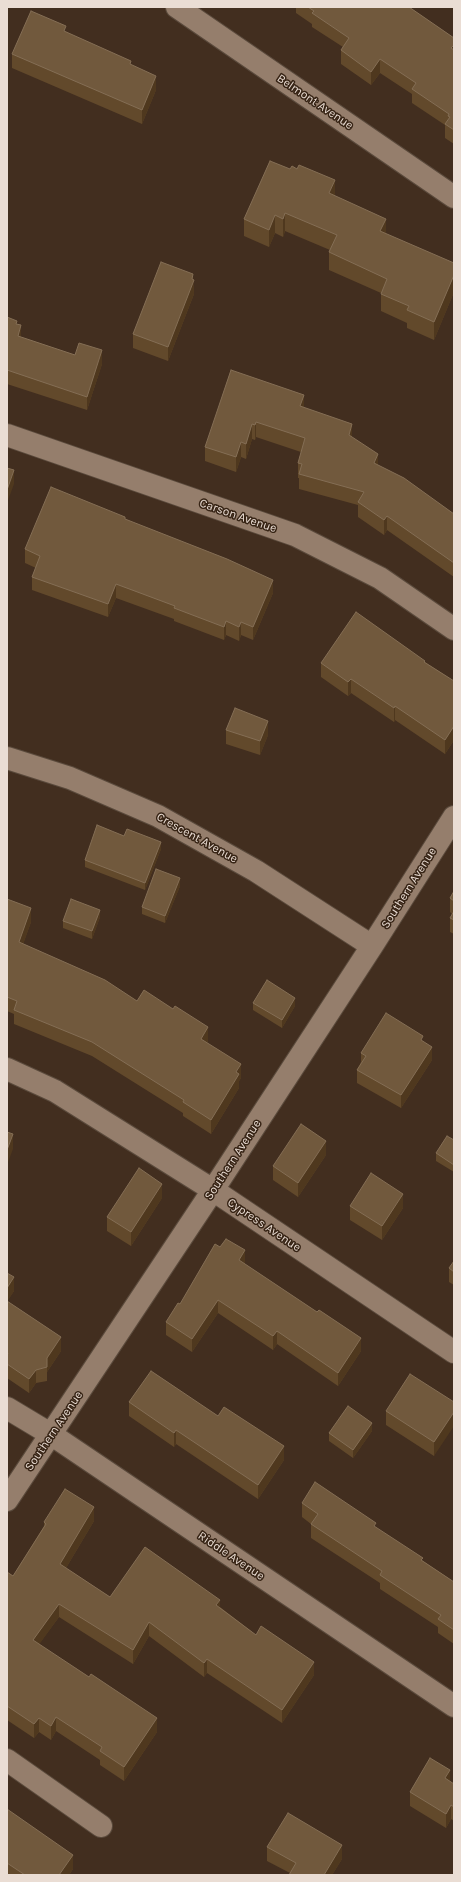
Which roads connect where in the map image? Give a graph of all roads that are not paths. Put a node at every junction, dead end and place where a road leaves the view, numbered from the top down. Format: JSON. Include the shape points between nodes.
{"nodes":[{"id":1,"x":177,"y":7,"type":"edge"},
{"id":2,"x":454,"y":197,"type":"edge"},
{"id":3,"x":7,"y":435,"type":"edge"},
{"id":4,"x":454,"y":629,"type":"edge"},
{"id":5,"x":7,"y":758,"type":"edge"},
{"id":6,"x":454,"y":817,"type":"edge"},
{"id":7,"x":372,"y":946,"type":"junction"},
{"id":8,"x":7,"y":1069,"type":"edge"},
{"id":9,"x":213,"y":1190,"type":"junction"},
{"id":10,"x":454,"y":1352,"type":"edge"},
{"id":11,"x":7,"y":1408,"type":"edge"},
{"id":12,"x":52,"y":1435,"type":"junction"},
{"id":13,"x":7,"y":1500,"type":"edge"},
{"id":14,"x":454,"y":1706,"type":"edge"},
{"id":15,"x":7,"y":1760,"type":"edge"},
{"id":16,"x":101,"y":1826,"type":"dead end"}],
"edges":[{"from":1,"to":2,"type":"street","name":"Belmont Avenue"},
{"from":3,"to":4,"type":"street","name":"Carson Avenue","via":[[295,535],[380,578]]},
{"from":5,"to":7,"type":"street","name":"Crescent Avenue","via":[[70,778],[158,816],[256,871]]},
{"from":6,"to":7,"type":"street","name":"Southern Avenue"},
{"from":7,"to":9,"type":"street","name":"Southern Avenue"},
{"from":8,"to":9,"type":"street","name":"Cypress Avenue","via":[[55,1092]]},
{"from":9,"to":10,"type":"street","name":"Cypress Avenue"},
{"from":9,"to":12,"type":"street","name":"Southern Avenue"},
{"from":11,"to":12,"type":"street","name":"Riddle Avenue"},
{"from":12,"to":13,"type":"street","name":"Southern Avenue"},
{"from":12,"to":14,"type":"street","name":"Riddle Avenue"},
{"from":15,"to":16,"type":"street"}]}
